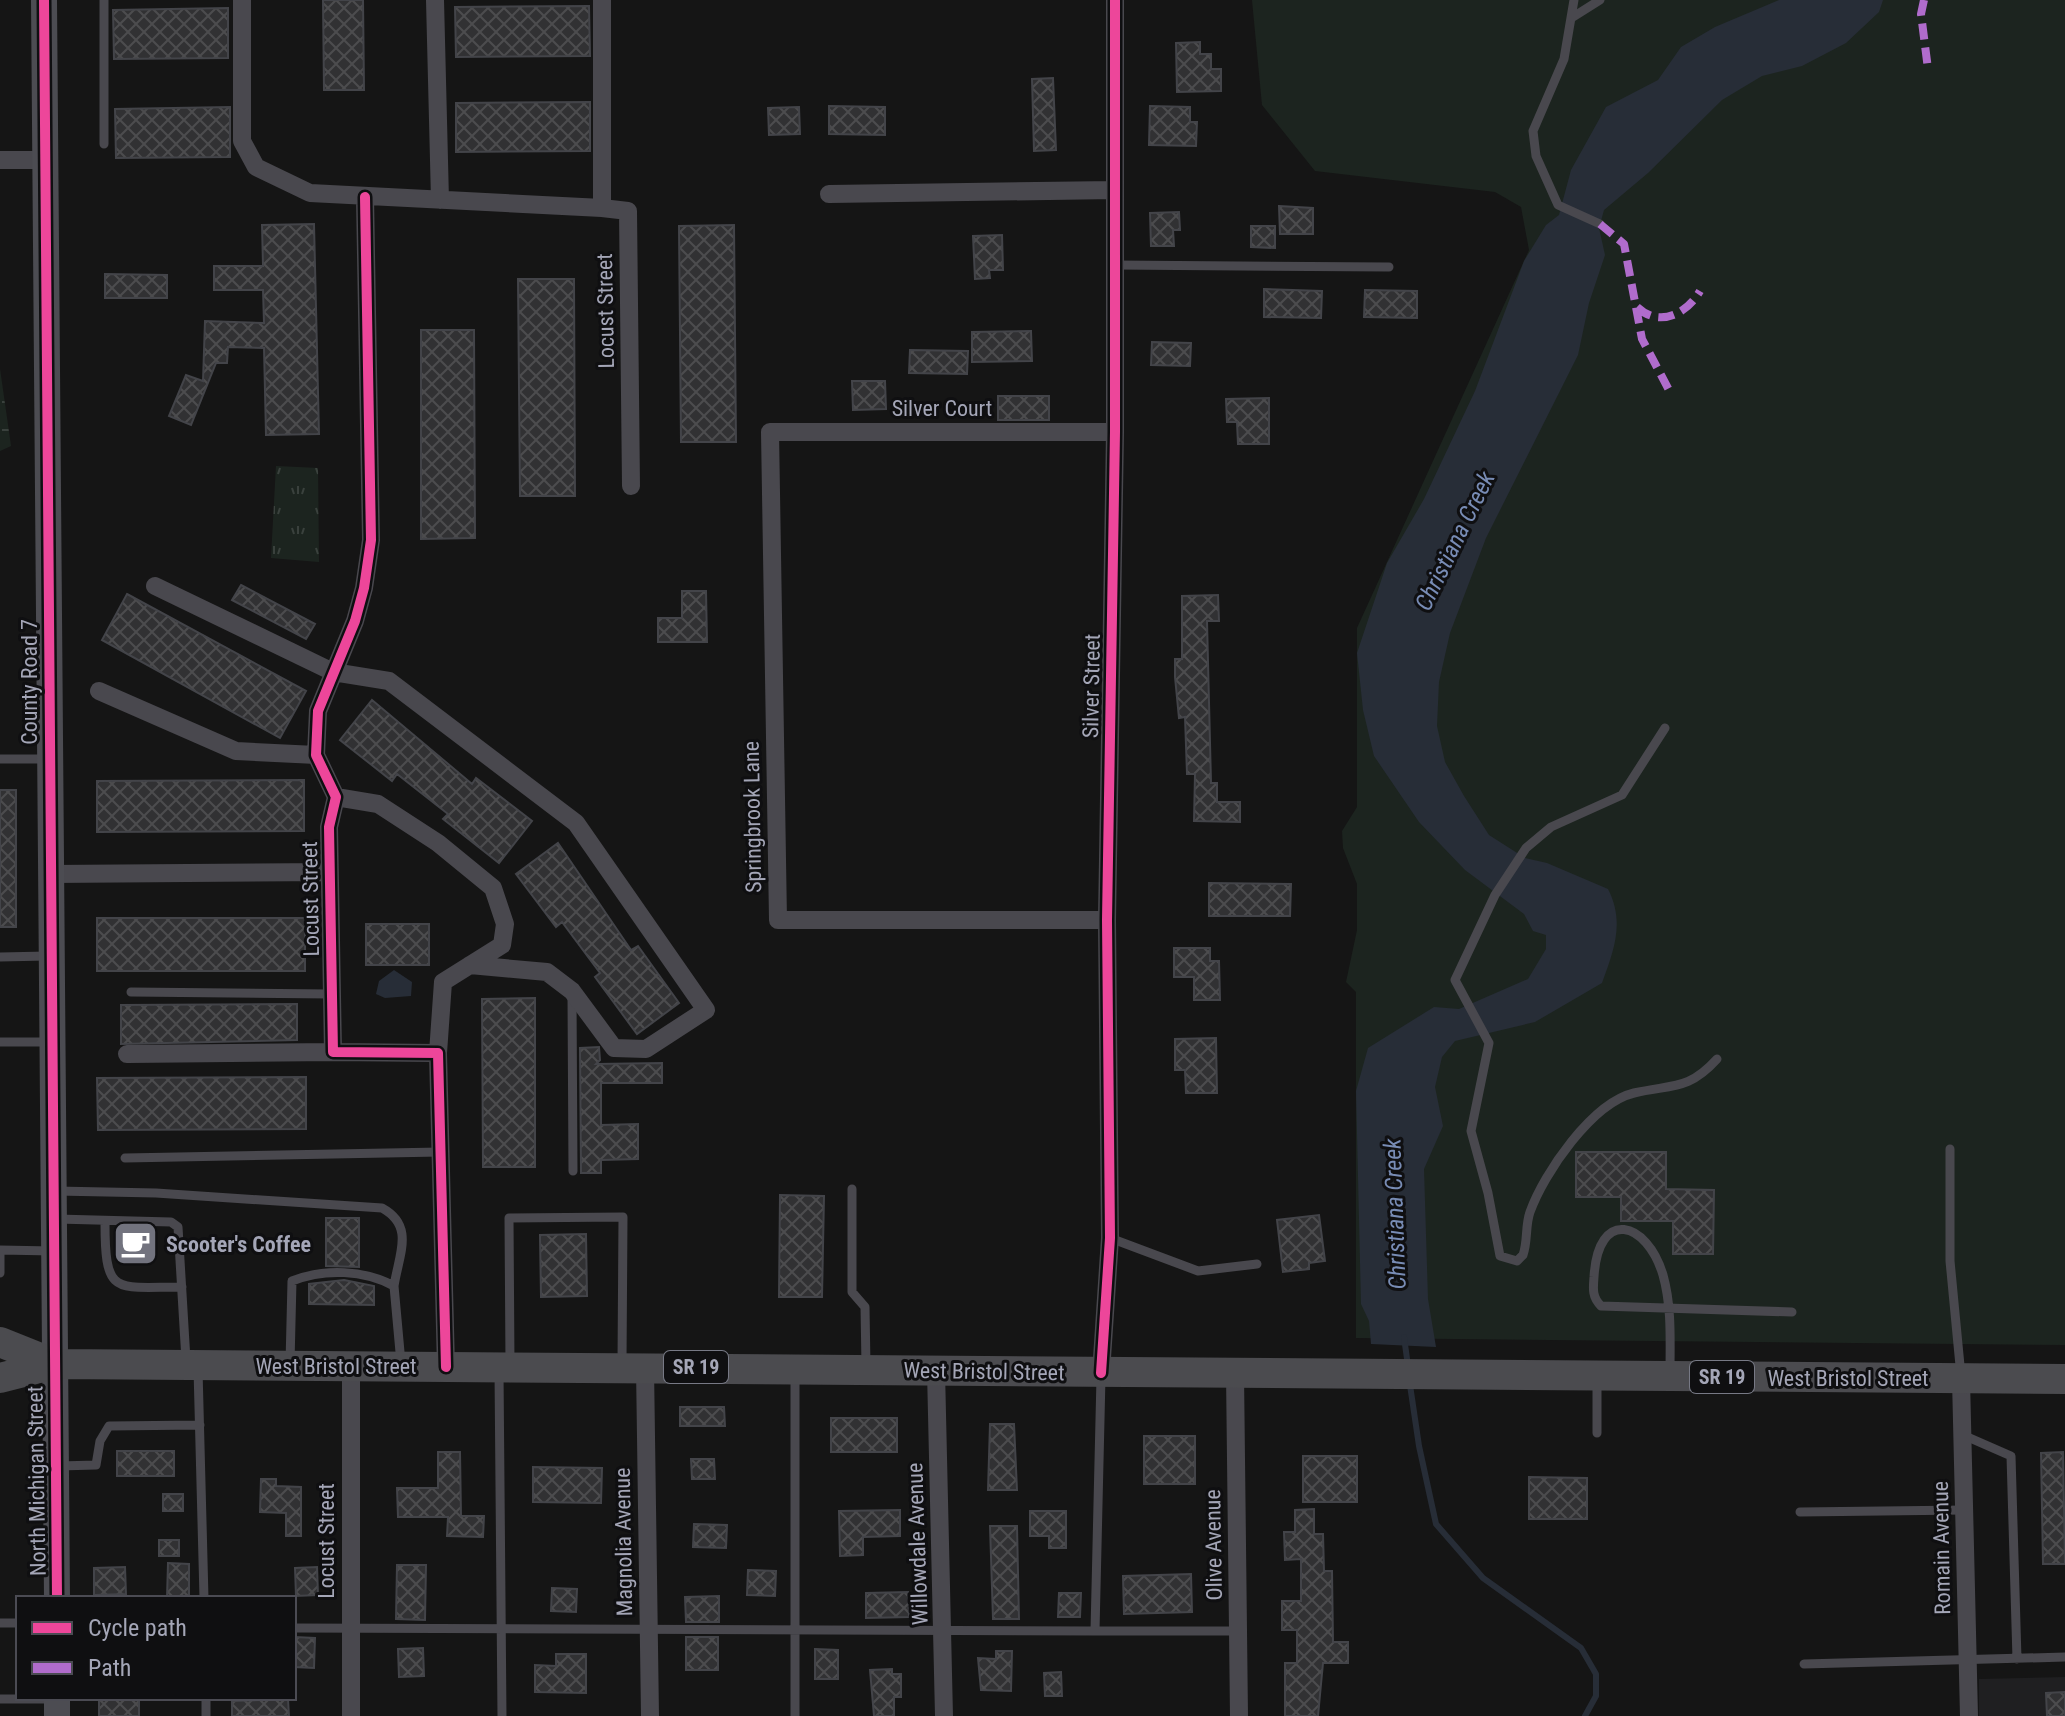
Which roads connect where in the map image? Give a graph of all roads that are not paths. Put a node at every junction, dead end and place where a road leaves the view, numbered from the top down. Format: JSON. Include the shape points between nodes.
{"nodes":[{"id":1,"x":44,"y":0,"type":"edge"},
{"id":2,"x":104,"y":0,"type":"edge"},
{"id":3,"x":242,"y":0,"type":"edge"},
{"id":4,"x":435,"y":0,"type":"edge"},
{"id":5,"x":602,"y":0,"type":"edge"},
{"id":6,"x":1115,"y":0,"type":"edge"},
{"id":7,"x":1574,"y":0,"type":"edge"},
{"id":8,"x":1600,"y":0,"type":"edge"},
{"id":9,"x":1573,"y":17,"type":"junction"},
{"id":10,"x":104,"y":144,"type":"dead end"},
{"id":11,"x":0,"y":160,"type":"edge"},
{"id":12,"x":45,"y":160,"type":"junction"},
{"id":13,"x":1114,"y":190,"type":"junction"},
{"id":14,"x":829,"y":194,"type":"dead end"},
{"id":15,"x":365,"y":197,"type":"junction"},
{"id":16,"x":440,"y":200,"type":"junction"},
{"id":17,"x":602,"y":208,"type":"junction"},
{"id":18,"x":1600,"y":224,"type":"dead end"},
{"id":19,"x":1115,"y":265,"type":"junction"},
{"id":20,"x":1389,"y":267,"type":"dead end"},
{"id":21,"x":770,"y":432,"type":"joint"},
{"id":22,"x":1115,"y":432,"type":"junction"},
{"id":23,"x":631,"y":486,"type":"dead end"},
{"id":24,"x":155,"y":586,"type":"dead end"},
{"id":25,"x":333,"y":672,"type":"junction"},
{"id":26,"x":99,"y":691,"type":"dead end"},
{"id":27,"x":1665,"y":728,"type":"dead end"},
{"id":28,"x":316,"y":755,"type":"junction"},
{"id":29,"x":0,"y":759,"type":"edge"},
{"id":30,"x":49,"y":759,"type":"junction"},
{"id":31,"x":336,"y":797,"type":"junction"},
{"id":32,"x":329,"y":872,"type":"junction"},
{"id":33,"x":50,"y":874,"type":"junction"},
{"id":34,"x":1107,"y":920,"type":"junction"},
{"id":35,"x":51,"y":956,"type":"junction"},
{"id":36,"x":0,"y":957,"type":"edge"},
{"id":37,"x":470,"y":965,"type":"junction"},
{"id":38,"x":572,"y":991,"type":"junction"},
{"id":39,"x":131,"y":992,"type":"dead end"},
{"id":40,"x":331,"y":994,"type":"junction"},
{"id":41,"x":0,"y":1042,"type":"edge"},
{"id":42,"x":50,"y":1042,"type":"junction"},
{"id":43,"x":333,"y":1052,"type":"junction"},
{"id":44,"x":438,"y":1053,"type":"junction"},
{"id":45,"x":127,"y":1054,"type":"dead end"},
{"id":46,"x":1717,"y":1059,"type":"dead end"},
{"id":47,"x":1950,"y":1149,"type":"dead end"},
{"id":48,"x":440,"y":1152,"type":"junction"},
{"id":49,"x":125,"y":1158,"type":"dead end"},
{"id":50,"x":573,"y":1171,"type":"dead end"},
{"id":51,"x":852,"y":1189,"type":"dead end"},
{"id":52,"x":53,"y":1191,"type":"junction"},
{"id":53,"x":53,"y":1218,"type":"junction"},
{"id":54,"x":105,"y":1223,"type":"junction"},
{"id":55,"x":1110,"y":1238,"type":"junction"},
{"id":56,"x":54,"y":1251,"type":"junction"},
{"id":57,"x":1257,"y":1264,"type":"dead end"},
{"id":58,"x":0,"y":1273,"type":"edge"},
{"id":59,"x":394,"y":1286,"type":"junction"},
{"id":60,"x":182,"y":1287,"type":"junction"},
{"id":61,"x":1669,"y":1309,"type":"junction"},
{"id":62,"x":1792,"y":1312,"type":"dead end"},
{"id":63,"x":0,"y":1342,"type":"edge"},
{"id":64,"x":55,"y":1364,"type":"junction"},
{"id":65,"x":192,"y":1365,"type":"junction"},
{"id":66,"x":290,"y":1366,"type":"junction"},
{"id":67,"x":351,"y":1366,"type":"junction"},
{"id":68,"x":401,"y":1367,"type":"junction"},
{"id":69,"x":446,"y":1367,"type":"junction"},
{"id":70,"x":504,"y":1367,"type":"junction"},
{"id":71,"x":634,"y":1367,"type":"junction"},
{"id":72,"x":795,"y":1369,"type":"junction"},
{"id":73,"x":866,"y":1370,"type":"junction"},
{"id":74,"x":936,"y":1371,"type":"junction"},
{"id":75,"x":1101,"y":1373,"type":"junction"},
{"id":76,"x":1235,"y":1373,"type":"junction"},
{"id":77,"x":1597,"y":1376,"type":"junction"},
{"id":78,"x":1670,"y":1377,"type":"junction"},
{"id":79,"x":0,"y":1378,"type":"edge"},
{"id":80,"x":1961,"y":1379,"type":"junction"},
{"id":81,"x":2065,"y":1379,"type":"edge"},
{"id":82,"x":200,"y":1425,"type":"junction"},
{"id":83,"x":1597,"y":1433,"type":"dead end"},
{"id":84,"x":1963,"y":1435,"type":"junction"},
{"id":85,"x":56,"y":1466,"type":"junction"},
{"id":86,"x":1964,"y":1510,"type":"junction"},
{"id":87,"x":1800,"y":1512,"type":"dead end"},
{"id":88,"x":57,"y":1596,"type":"edge"},
{"id":89,"x":204,"y":1596,"type":"edge"},
{"id":90,"x":296,"y":1628,"type":"edge"},
{"id":91,"x":350,"y":1628,"type":"junction"},
{"id":92,"x":501,"y":1629,"type":"junction"},
{"id":93,"x":648,"y":1630,"type":"junction"},
{"id":94,"x":793,"y":1630,"type":"junction"},
{"id":95,"x":943,"y":1631,"type":"junction"},
{"id":96,"x":1095,"y":1631,"type":"junction"},
{"id":97,"x":1238,"y":1631,"type":"junction"},
{"id":98,"x":2065,"y":1657,"type":"edge"},
{"id":99,"x":2017,"y":1659,"type":"junction"},
{"id":100,"x":1967,"y":1660,"type":"junction"},
{"id":101,"x":1804,"y":1664,"type":"dead end"},
{"id":102,"x":351,"y":1716,"type":"edge"},
{"id":103,"x":502,"y":1716,"type":"edge"},
{"id":104,"x":650,"y":1716,"type":"edge"},
{"id":105,"x":795,"y":1716,"type":"edge"},
{"id":106,"x":944,"y":1716,"type":"edge"},
{"id":107,"x":1239,"y":1716,"type":"edge"},
{"id":108,"x":1969,"y":1716,"type":"edge"}],
"edges":[{"from":1,"to":12,"type":"street","name":"County Road 7"},
{"from":2,"to":10,"type":"lane"},
{"from":3,"to":15,"type":"street","name":"Locust Street","via":[[242,141],[256,167],[310,193]]},
{"from":4,"to":16,"type":"street"},
{"from":5,"to":17,"type":"street"},
{"from":6,"to":13,"type":"street","name":"Silver Street"},
{"from":7,"to":9,"type":"lane"},
{"from":8,"to":9,"type":"lane"},
{"from":9,"to":18,"type":"lane","via":[[1564,59],[1533,131],[1536,156],[1558,205]]},
{"from":11,"to":12,"type":"street"},
{"from":12,"to":30,"type":"street","name":"County Road 7"},
{"from":13,"to":14,"type":"street"},
{"from":13,"to":19,"type":"street","name":"Silver Street"},
{"from":15,"to":16,"type":"street","name":"Locust Street"},
{"from":15,"to":25,"type":"street","via":[[371,540],[361,599]]},
{"from":16,"to":17,"type":"street","name":"Locust Street"},
{"from":17,"to":23,"type":"street","name":"Locust Street","via":[[628,211]]},
{"from":19,"to":20,"type":"lane"},
{"from":19,"to":22,"type":"street","name":"Silver Street"},
{"from":21,"to":22,"type":"street","name":"Silver Court"},
{"from":21,"to":34,"type":"street","name":"Springbrook Lane","via":[[778,920]]},
{"from":22,"to":34,"type":"street","name":"Silver Street"},
{"from":24,"to":25,"type":"street"},
{"from":25,"to":28,"type":"street","via":[[318,711]]},
{"from":25,"to":38,"type":"street","via":[[389,681],[576,823],[706,1010],[646,1049],[614,1048]]},
{"from":26,"to":28,"type":"street","via":[[236,751]]},
{"from":27,"to":46,"type":"lane","via":[[1622,795],[1551,827],[1526,848],[1495,895],[1455,980],[1489,1043],[1471,1131],[1500,1256],[1517,1261],[1523,1255],[1529,1216],[1546,1182],[1598,1113],[1631,1094],[1694,1081]]},
{"from":28,"to":31,"type":"street"},
{"from":29,"to":30,"type":"lane"},
{"from":30,"to":33,"type":"street","name":"County Road 7"},
{"from":31,"to":32,"type":"street","name":"Locust Street","via":[[329,827]]},
{"from":31,"to":37,"type":"street","via":[[378,804],[493,888],[505,924],[502,945]]},
{"from":32,"to":33,"type":"street","name":"Locust Street"},
{"from":32,"to":40,"type":"street","name":"Locust Street"},
{"from":33,"to":35,"type":"street","name":"County Road 7"},
{"from":34,"to":55,"type":"street","name":"Silver Street"},
{"from":35,"to":36,"type":"lane"},
{"from":35,"to":42,"type":"street","name":"County Road 7"},
{"from":37,"to":38,"type":"street","via":[[547,972]]},
{"from":37,"to":44,"type":"street","via":[[443,982]]},
{"from":38,"to":50,"type":"lane"},
{"from":39,"to":40,"type":"lane"},
{"from":40,"to":43,"type":"street","name":"Locust Street"},
{"from":41,"to":42,"type":"lane"},
{"from":42,"to":52,"type":"street","name":"County Road 7"},
{"from":43,"to":44,"type":"street"},
{"from":43,"to":45,"type":"street"},
{"from":44,"to":48,"type":"street"},
{"from":47,"to":80,"type":"lane","via":[[1950,1261]]},
{"from":48,"to":49,"type":"lane"},
{"from":48,"to":69,"type":"street"},
{"from":51,"to":73,"type":"lane","via":[[852,1292],[865,1307]]},
{"from":52,"to":53,"type":"street","name":"County Road 7"},
{"from":52,"to":59,"type":"lane","via":[[382,1208],[397,1216],[403,1227]]},
{"from":53,"to":54,"type":"lane"},
{"from":53,"to":56,"type":"street","name":"County Road 7"},
{"from":54,"to":60,"type":"lane","via":[[105,1265],[116,1283]]},
{"from":54,"to":60,"type":"lane","via":[[171,1222],[178,1227]]},
{"from":55,"to":57,"type":"lane","via":[[1198,1271]]},
{"from":55,"to":75,"type":"street","name":"Silver Street"},
{"from":56,"to":58,"type":"lane","via":[[0,1250]]},
{"from":56,"to":64,"type":"street","name":"County Road 7"},
{"from":59,"to":66,"type":"lane","via":[[371,1274],[310,1274],[292,1281]]},
{"from":59,"to":68,"type":"lane"},
{"from":60,"to":65,"type":"lane"},
{"from":61,"to":61,"type":"lane","via":[[1663,1275],[1639,1234],[1615,1230],[1601,1238],[1595,1252],[1596,1302]]},
{"from":61,"to":62,"type":"lane"},
{"from":61,"to":78,"type":"lane"},
{"from":63,"to":64,"type":"main road","name":"West Bristol Street","number":"SR 19"},
{"from":64,"to":65,"type":"main road","name":"West Bristol Street","number":"SR 19"},
{"from":64,"to":79,"type":"main road","name":"West Bristol Street","number":"SR 19"},
{"from":64,"to":85,"type":"street","name":"North Michigan Street"},
{"from":65,"to":66,"type":"main road","name":"West Bristol Street","number":"SR 19"},
{"from":65,"to":82,"type":"lane"},
{"from":66,"to":67,"type":"main road","name":"West Bristol Street","number":"SR 19"},
{"from":67,"to":68,"type":"main road","name":"West Bristol Street","number":"SR 19"},
{"from":67,"to":91,"type":"street","name":"Locust Street"},
{"from":68,"to":69,"type":"main road","name":"West Bristol Street","number":"SR 19"},
{"from":69,"to":70,"type":"main road","name":"West Bristol Street","number":"SR 19"},
{"from":70,"to":71,"type":"main road","name":"West Bristol Street","number":"SR 19"},
{"from":70,"to":71,"type":"lane","via":[[509,1218],[623,1217]]},
{"from":70,"to":92,"type":"lane"},
{"from":71,"to":72,"type":"main road","name":"West Bristol Street","number":"SR 19"},
{"from":71,"to":93,"type":"street","name":"Magnolia Avenue"},
{"from":72,"to":73,"type":"main road","name":"West Bristol Street","number":"SR 19"},
{"from":72,"to":94,"type":"lane"},
{"from":73,"to":74,"type":"main road","name":"West Bristol Street","number":"SR 19"},
{"from":74,"to":75,"type":"main road","name":"West Bristol Street","number":"SR 19"},
{"from":74,"to":95,"type":"street","name":"Willowdale Avenue"},
{"from":75,"to":76,"type":"main road","name":"West Bristol Street","number":"SR 19"},
{"from":75,"to":96,"type":"lane"},
{"from":76,"to":77,"type":"main road","name":"West Bristol Street","number":"SR 19"},
{"from":76,"to":97,"type":"street","name":"Olive Avenue"},
{"from":77,"to":78,"type":"main road","name":"West Bristol Street","number":"SR 19"},
{"from":77,"to":83,"type":"lane"},
{"from":78,"to":80,"type":"main road","name":"West Bristol Street","number":"SR 19"},
{"from":80,"to":81,"type":"main road","number":"SR 19"},
{"from":80,"to":84,"type":"street","name":"Romain Avenue"},
{"from":82,"to":85,"type":"lane","via":[[109,1426],[96,1465]]},
{"from":82,"to":89,"type":"lane"},
{"from":84,"to":86,"type":"street","name":"Romain Avenue"},
{"from":84,"to":99,"type":"lane","via":[[2011,1456]]},
{"from":85,"to":88,"type":"street","name":"North Michigan Street"},
{"from":86,"to":87,"type":"lane"},
{"from":86,"to":100,"type":"street","name":"Romain Avenue"},
{"from":90,"to":91,"type":"lane"},
{"from":91,"to":92,"type":"lane"},
{"from":91,"to":102,"type":"street","name":"Locust Street"},
{"from":92,"to":93,"type":"lane"},
{"from":92,"to":103,"type":"lane"},
{"from":93,"to":94,"type":"lane"},
{"from":93,"to":104,"type":"street","name":"Magnolia Avenue"},
{"from":94,"to":95,"type":"lane"},
{"from":94,"to":105,"type":"lane"},
{"from":95,"to":96,"type":"lane"},
{"from":95,"to":106,"type":"street","name":"Willowdale Avenue"},
{"from":96,"to":97,"type":"lane"},
{"from":97,"to":107,"type":"street","name":"Olive Avenue"},
{"from":98,"to":99,"type":"lane"},
{"from":99,"to":100,"type":"lane"},
{"from":100,"to":101,"type":"lane"},
{"from":100,"to":108,"type":"street","name":"Romain Avenue"}]}
